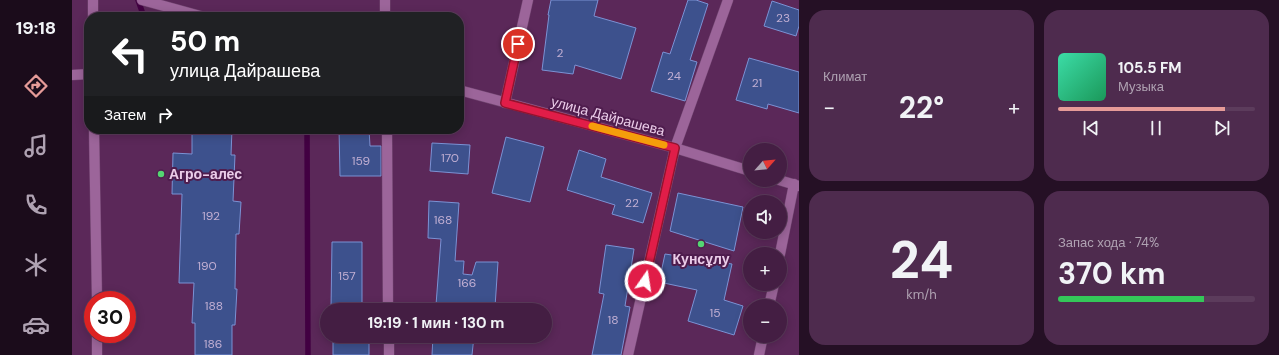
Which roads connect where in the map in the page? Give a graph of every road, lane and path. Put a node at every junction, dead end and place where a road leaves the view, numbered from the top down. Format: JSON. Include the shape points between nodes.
{"nodes":[{"id":1,"x":93,"y":0,"type":"edge"},
{"id":2,"x":142,"y":0,"type":"edge"},
{"id":3,"x":385,"y":0,"type":"edge"},
{"id":4,"x":528,"y":0,"type":"edge"},
{"id":5,"x":728,"y":0,"type":"edge"},
{"id":6,"x":93,"y":12,"type":"edge"},
{"id":7,"x":186,"y":12,"type":"edge"},
{"id":8,"x":386,"y":12,"type":"edge"},
{"id":9,"x":84,"y":74,"type":"edge"},
{"id":10,"x":72,"y":75,"type":"edge"},
{"id":11,"x":464,"y":91,"type":"edge"},
{"id":12,"x":505,"y":103,"type":"junction"},
{"id":13,"x":94,"y":134,"type":"edge"},
{"id":14,"x":387,"y":134,"type":"edge"},
{"id":15,"x":675,"y":148,"type":"junction"},
{"id":16,"x":743,"y":169,"type":"edge"},
{"id":17,"x":796,"y":185,"type":"edge"},
{"id":18,"x":782,"y":247,"type":"edge"},
{"id":19,"x":97,"y":291,"type":"edge"},
{"id":20,"x":388,"y":303,"type":"edge"},
{"id":21,"x":97,"y":343,"type":"edge"},
{"id":22,"x":389,"y":343,"type":"edge"},
{"id":23,"x":762,"y":343,"type":"edge"},
{"id":24,"x":97,"y":355,"type":"edge"},
{"id":25,"x":389,"y":355,"type":"edge"},
{"id":26,"x":628,"y":355,"type":"edge"},
{"id":27,"x":759,"y":355,"type":"edge"}],
"edges":[{"from":1,"to":6,"type":"street"},
{"from":2,"to":7,"type":"street"},
{"from":3,"to":8,"type":"street"},
{"from":4,"to":12,"type":"street"},
{"from":5,"to":15,"type":"street"},
{"from":9,"to":10,"type":"street"},
{"from":11,"to":12,"type":"street","name":"улица Дайрашева"},
{"from":12,"to":15,"type":"street","name":"улица Дайрашева"},
{"from":13,"to":19,"type":"street"},
{"from":14,"to":20,"type":"street"},
{"from":15,"to":16,"type":"street","name":"улица Дайрашева"},
{"from":15,"to":26,"type":"street"},
{"from":17,"to":18,"type":"street"},
{"from":21,"to":24,"type":"street"},
{"from":22,"to":25,"type":"street"},
{"from":23,"to":27,"type":"street"}]}
